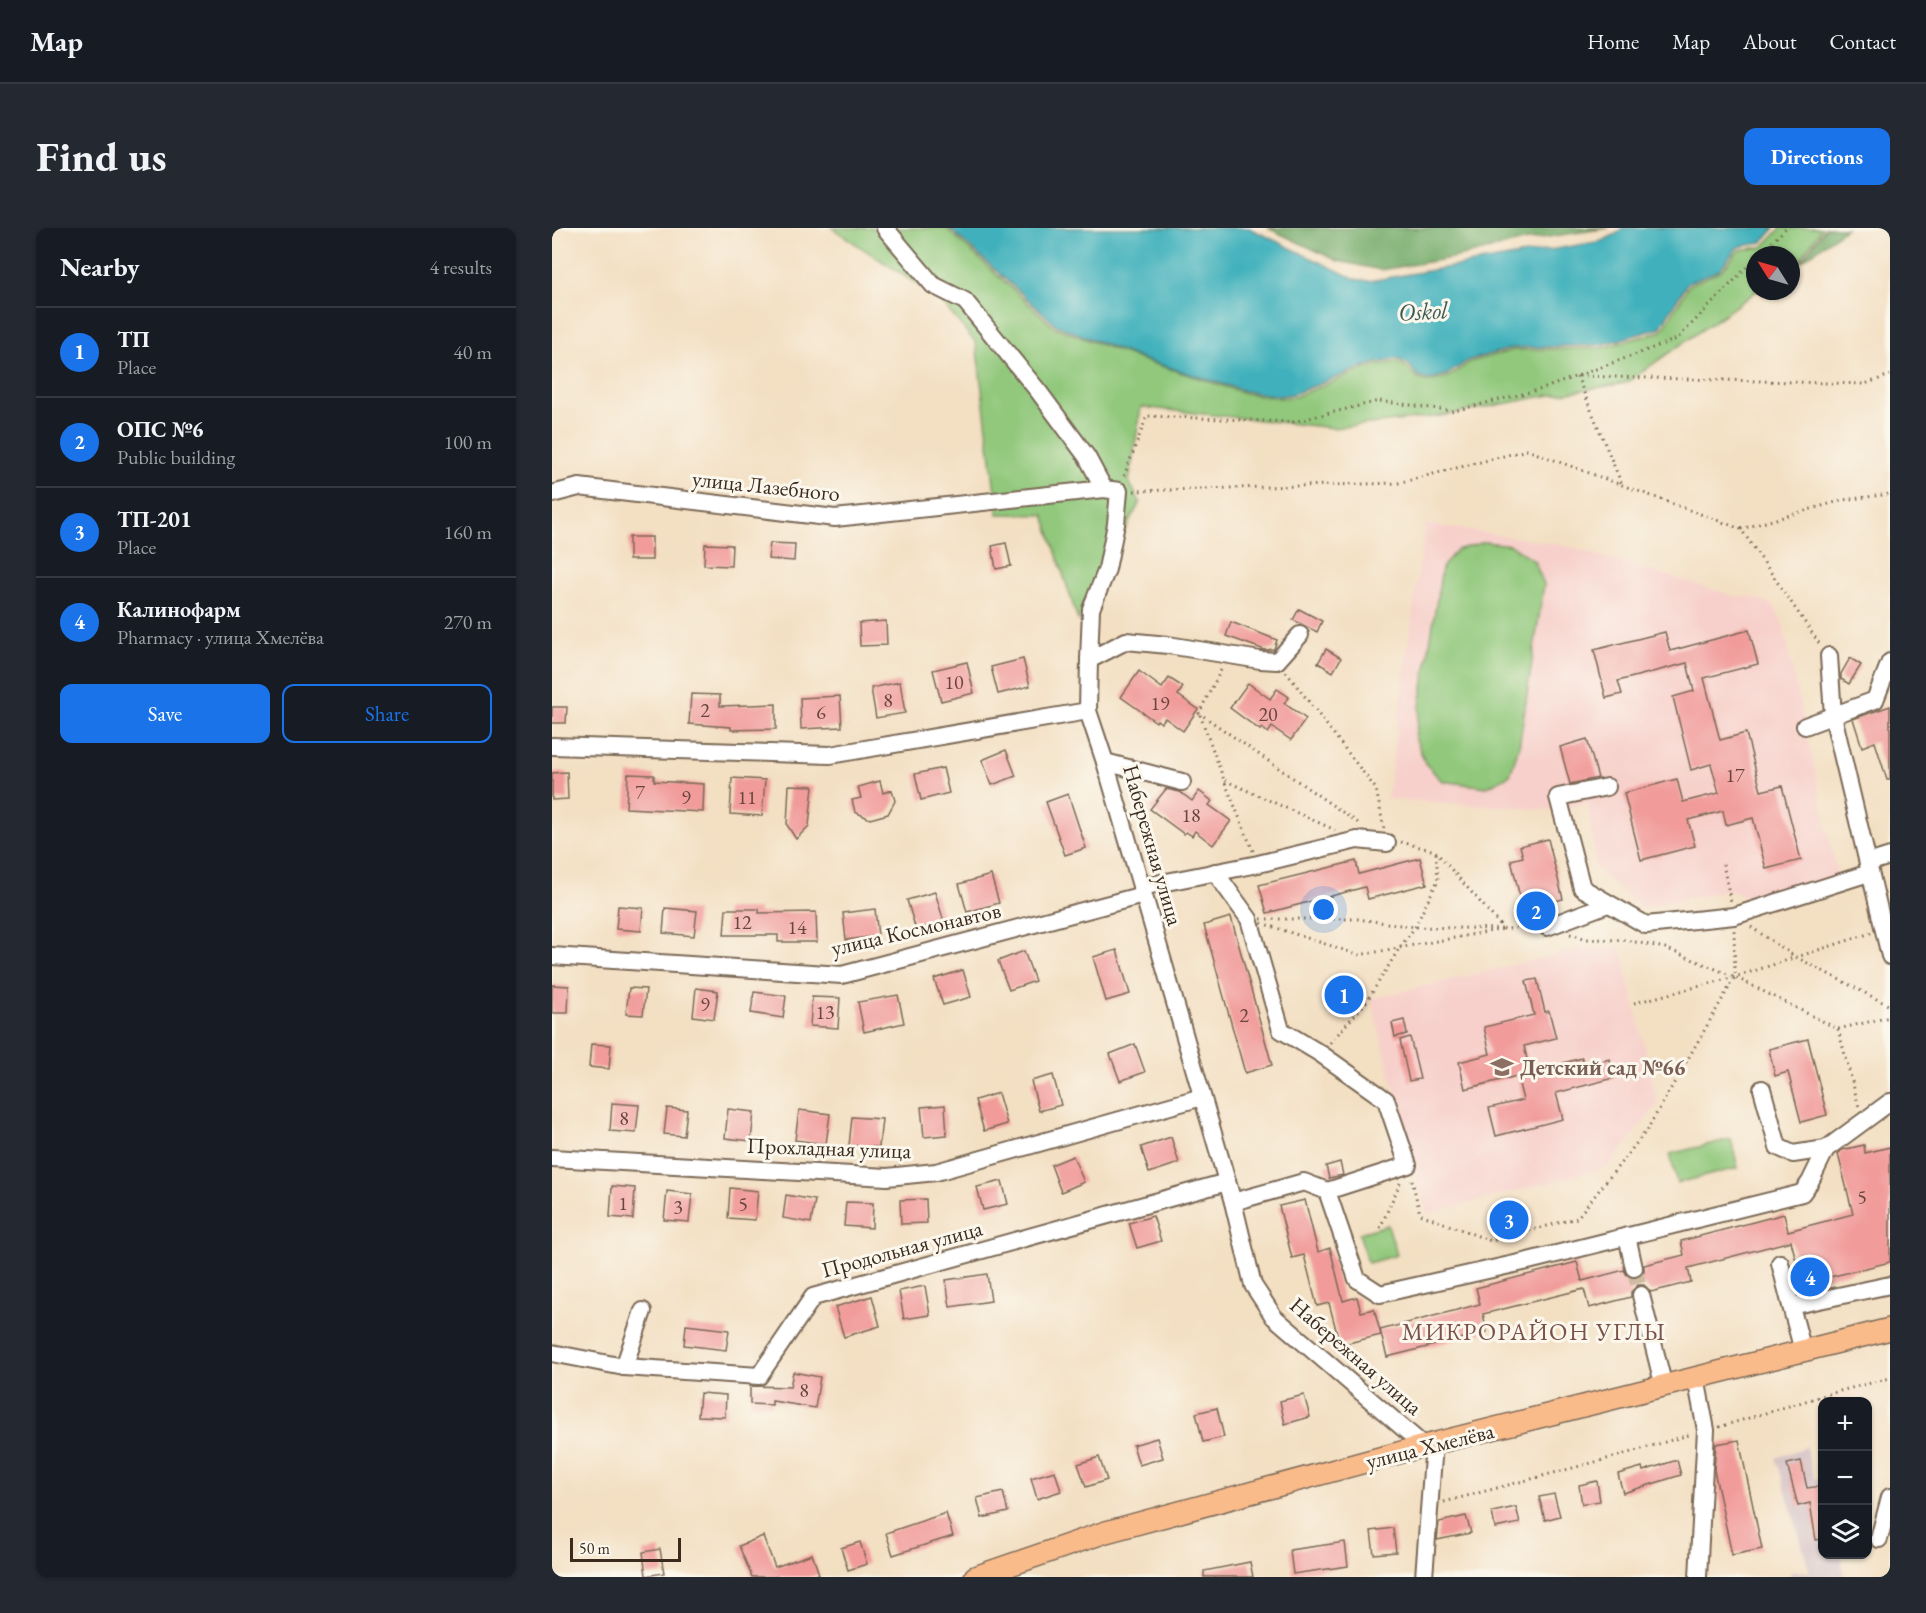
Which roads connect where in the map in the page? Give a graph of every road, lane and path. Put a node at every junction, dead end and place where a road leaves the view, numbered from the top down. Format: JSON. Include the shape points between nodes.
{"nodes":[{"id":1,"x":885,"y":228,"type":"edge"},
{"id":2,"x":1785,"y":228,"type":"edge"},
{"id":3,"x":1768,"y":246,"type":"edge"},
{"id":4,"x":1746,"y":268,"type":"edge"},
{"id":5,"x":1890,"y":375,"type":"edge"},
{"id":6,"x":1577,"y":376,"type":"junction"},
{"id":7,"x":1622,"y":485,"type":"junction"},
{"id":8,"x":1112,"y":490,"type":"junction"},
{"id":9,"x":552,"y":494,"type":"edge"},
{"id":10,"x":1890,"y":494,"type":"edge"},
{"id":11,"x":1742,"y":529,"type":"junction"},
{"id":12,"x":1300,"y":635,"type":"dead end"},
{"id":13,"x":1229,"y":654,"type":"junction"},
{"id":14,"x":1829,"y":657,"type":"joint"},
{"id":15,"x":1089,"y":660,"type":"junction"},
{"id":16,"x":1277,"y":662,"type":"junction"},
{"id":17,"x":1890,"y":662,"type":"edge"},
{"id":18,"x":1088,"y":711,"type":"junction"},
{"id":19,"x":1199,"y":713,"type":"junction"},
{"id":20,"x":1833,"y":716,"type":"junction"},
{"id":21,"x":1805,"y":726,"type":"dead end"},
{"id":22,"x":552,"y":746,"type":"edge"},
{"id":23,"x":1105,"y":762,"type":"junction"},
{"id":24,"x":1224,"y":780,"type":"junction"},
{"id":25,"x":1182,"y":782,"type":"dead end"},
{"id":26,"x":1607,"y":787,"type":"dead end"},
{"id":27,"x":1358,"y":840,"type":"junction"},
{"id":28,"x":1387,"y":843,"type":"junction"},
{"id":29,"x":1435,"y":850,"type":"junction"},
{"id":30,"x":1890,"y":856,"type":"edge"},
{"id":31,"x":1258,"y":864,"type":"junction"},
{"id":32,"x":1723,"y":864,"type":"dead end"},
{"id":33,"x":1868,"y":868,"type":"junction"},
{"id":34,"x":1215,"y":872,"type":"junction"},
{"id":35,"x":1142,"y":891,"type":"junction"},
{"id":36,"x":1608,"y":904,"type":"junction"},
{"id":37,"x":1734,"y":916,"type":"junction"},
{"id":38,"x":1249,"y":919,"type":"junction"},
{"id":39,"x":1415,"y":927,"type":"junction"},
{"id":40,"x":1547,"y":927,"type":"junction"},
{"id":41,"x":1884,"y":928,"type":"junction"},
{"id":42,"x":1504,"y":929,"type":"junction"},
{"id":43,"x":1400,"y":947,"type":"junction"},
{"id":44,"x":1889,"y":949,"type":"edge"},
{"id":45,"x":552,"y":956,"type":"edge"},
{"id":46,"x":1794,"y":956,"type":"junction"},
{"id":47,"x":1736,"y":977,"type":"junction"},
{"id":48,"x":1634,"y":1003,"type":"dead end"},
{"id":49,"x":1890,"y":1006,"type":"edge"},
{"id":50,"x":1890,"y":1017,"type":"edge"},
{"id":51,"x":1838,"y":1029,"type":"junction"},
{"id":52,"x":1321,"y":1054,"type":"junction"},
{"id":53,"x":1762,"y":1089,"type":"dead end"},
{"id":54,"x":1202,"y":1097,"type":"junction"},
{"id":55,"x":1890,"y":1102,"type":"edge"},
{"id":56,"x":1862,"y":1121,"type":"junction"},
{"id":57,"x":1826,"y":1149,"type":"junction"},
{"id":58,"x":552,"y":1158,"type":"edge"},
{"id":59,"x":1408,"y":1165,"type":"junction"},
{"id":60,"x":1227,"y":1182,"type":"junction"},
{"id":61,"x":1327,"y":1191,"type":"junction"},
{"id":62,"x":1233,"y":1202,"type":"junction"},
{"id":63,"x":1380,"y":1228,"type":"dead end"},
{"id":64,"x":1627,"y":1236,"type":"junction"},
{"id":65,"x":1780,"y":1263,"type":"dead end"},
{"id":66,"x":1634,"y":1268,"type":"tunnel mouth"},
{"id":67,"x":1890,"y":1285,"type":"edge"},
{"id":68,"x":1641,"y":1295,"type":"tunnel mouth"},
{"id":69,"x":1791,"y":1306,"type":"junction"},
{"id":70,"x":643,"y":1311,"type":"dead end"},
{"id":71,"x":1890,"y":1329,"type":"edge"},
{"id":72,"x":1803,"y":1351,"type":"junction"},
{"id":73,"x":552,"y":1353,"type":"edge"},
{"id":74,"x":624,"y":1367,"type":"junction"},
{"id":75,"x":1696,"y":1378,"type":"junction"},
{"id":76,"x":1890,"y":1378,"type":"edge"},
{"id":77,"x":1664,"y":1387,"type":"junction"},
{"id":78,"x":1706,"y":1431,"type":"junction"},
{"id":79,"x":1429,"y":1445,"type":"junction"},
{"id":80,"x":1890,"y":1497,"type":"edge"},
{"id":81,"x":1430,"y":1506,"type":"junction"},
{"id":82,"x":1879,"y":1539,"type":"dead end"},
{"id":83,"x":975,"y":1577,"type":"edge"},
{"id":84,"x":1424,"y":1577,"type":"edge"},
{"id":85,"x":1698,"y":1577,"type":"edge"}],
"edges":[{"from":1,"to":8,"type":"street","via":[[933,285],[965,301]]},
{"from":2,"to":3,"type":"path"},
{"from":4,"to":6,"type":"path","via":[[1677,339]]},
{"from":5,"to":6,"type":"path","via":[[1865,384]]},
{"from":6,"to":7,"type":"path"},
{"from":6,"to":8,"type":"path","via":[[1454,411],[1380,401],[1293,422],[1147,416]]},
{"from":7,"to":8,"type":"path","via":[[1527,450],[1398,483]]},
{"from":7,"to":11,"type":"path"},
{"from":8,"to":9,"type":"street","name":"улица Лазебного","via":[[835,519],[579,487]]},
{"from":8,"to":15,"type":"street","name":"Набережная улица","via":[[1116,524],[1107,569],[1091,609]]},
{"from":10,"to":11,"type":"path","via":[[1843,500]]},
{"from":11,"to":14,"type":"path"},
{"from":12,"to":16,"type":"street"},
{"from":13,"to":15,"type":"street","via":[[1126,641]]},
{"from":13,"to":16,"type":"street"},
{"from":13,"to":19,"type":"path"},
{"from":14,"to":20,"type":"street"},
{"from":15,"to":18,"type":"street","name":"Набережная улица"},
{"from":16,"to":28,"type":"path","via":[[1376,789]]},
{"from":17,"to":20,"type":"street","via":[[1875,700]]},
{"from":18,"to":22,"type":"street","via":[[830,756]]},
{"from":18,"to":23,"type":"street","name":"Набережная улица"},
{"from":19,"to":24,"type":"path"},
{"from":19,"to":28,"type":"path"},
{"from":20,"to":21,"type":"street"},
{"from":20,"to":33,"type":"street"},
{"from":23,"to":25,"type":"street"},
{"from":23,"to":35,"type":"street","name":"Набережная улица"},
{"from":24,"to":27,"type":"path"},
{"from":24,"to":31,"type":"path"},
{"from":26,"to":36,"type":"street","via":[[1558,797],[1582,888]]},
{"from":27,"to":28,"type":"street","name":"улица Космонавтов"},
{"from":27,"to":31,"type":"street","name":"улица Космонавтов"},
{"from":28,"to":29,"type":"path","via":[[1402,841]]},
{"from":29,"to":39,"type":"path","via":[[1438,880]]},
{"from":29,"to":42,"type":"path"},
{"from":30,"to":33,"type":"street"},
{"from":31,"to":34,"type":"street","name":"улица Космонавтов"},
{"from":32,"to":37,"type":"path"},
{"from":33,"to":37,"type":"street"},
{"from":33,"to":41,"type":"street"},
{"from":34,"to":35,"type":"street","name":"улица Космонавтов"},
{"from":34,"to":38,"type":"street"},
{"from":35,"to":45,"type":"street","name":"улица Космонавтов","via":[[842,975]]},
{"from":35,"to":54,"type":"street","name":"Набережная улица"},
{"from":36,"to":37,"type":"street","via":[[1646,925]]},
{"from":36,"to":40,"type":"street"},
{"from":37,"to":46,"type":"path"},
{"from":37,"to":47,"type":"path"},
{"from":38,"to":39,"type":"path","via":[[1358,919]]},
{"from":38,"to":43,"type":"path","via":[[1359,955]]},
{"from":38,"to":52,"type":"street","via":[[1281,1030]]},
{"from":39,"to":42,"type":"path"},
{"from":39,"to":43,"type":"path"},
{"from":40,"to":42,"type":"path"},
{"from":40,"to":47,"type":"path","via":[[1587,939],[1625,940],[1665,948]]},
{"from":41,"to":44,"type":"street"},
{"from":41,"to":46,"type":"path"},
{"from":42,"to":43,"type":"path"},
{"from":43,"to":52,"type":"path","via":[[1367,1001]]},
{"from":46,"to":47,"type":"path"},
{"from":46,"to":49,"type":"path"},
{"from":47,"to":48,"type":"path"},
{"from":47,"to":51,"type":"path"},
{"from":47,"to":59,"type":"path","via":[[1647,1130],[1577,1218],[1491,1241],[1420,1214]]},
{"from":50,"to":51,"type":"path"},
{"from":51,"to":56,"type":"path"},
{"from":52,"to":59,"type":"street","via":[[1386,1100],[1399,1122]]},
{"from":53,"to":57,"type":"street","via":[[1778,1148],[1792,1154]]},
{"from":54,"to":58,"type":"street","name":"Прохладная улица","via":[[936,1172],[887,1177]]},
{"from":54,"to":60,"type":"street","name":"Набережная улица"},
{"from":55,"to":56,"type":"street"},
{"from":56,"to":57,"type":"street"},
{"from":57,"to":64,"type":"street","via":[[1802,1193]]},
{"from":59,"to":61,"type":"street"},
{"from":59,"to":63,"type":"path"},
{"from":60,"to":62,"type":"street","name":"Набережная улица"},
{"from":60,"to":74,"type":"street","name":"Продольная улица","via":[[813,1297],[759,1376]]},
{"from":61,"to":62,"type":"street","via":[[1304,1182]]},
{"from":61,"to":64,"type":"street","via":[[1357,1280],[1380,1294]]},
{"from":62,"to":79,"type":"street","name":"Набережная улица","via":[[1253,1285],[1274,1317]]},
{"from":64,"to":66,"type":"street"},
{"from":65,"to":69,"type":"street"},
{"from":67,"to":69,"type":"street"},
{"from":68,"to":77,"type":"street"},
{"from":69,"to":72,"type":"street"},
{"from":70,"to":74,"type":"street"},
{"from":71,"to":72,"type":"main road","name":"улица Хмелёва"},
{"from":72,"to":75,"type":"main road","name":"улица Хмелёва"},
{"from":73,"to":74,"type":"street","name":"Продольная улица"},
{"from":75,"to":77,"type":"main road","name":"улица Хмелёва"},
{"from":75,"to":78,"type":"street"},
{"from":76,"to":78,"type":"path"},
{"from":77,"to":79,"type":"main road","name":"улица Хмелёва"},
{"from":78,"to":81,"type":"path"},
{"from":78,"to":85,"type":"street"},
{"from":79,"to":81,"type":"street"},
{"from":79,"to":83,"type":"main road","name":"улица Хмелёва","via":[[1106,1532]]},
{"from":80,"to":82,"type":"street"},
{"from":81,"to":84,"type":"street"}]}
